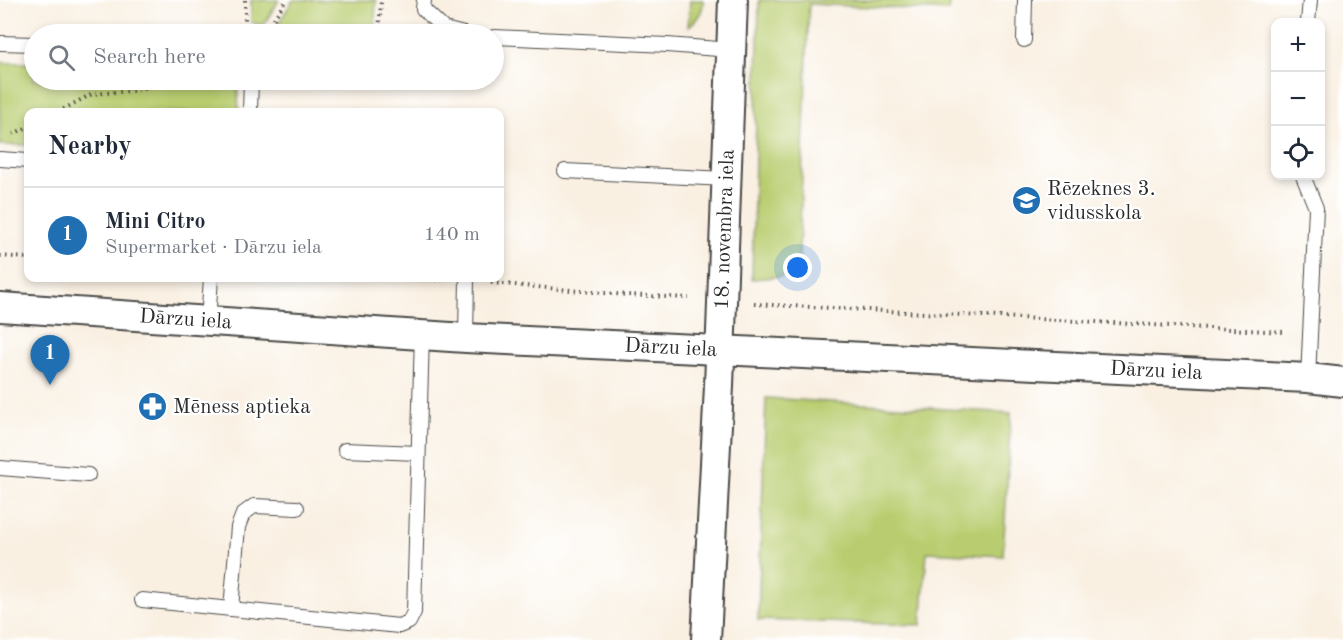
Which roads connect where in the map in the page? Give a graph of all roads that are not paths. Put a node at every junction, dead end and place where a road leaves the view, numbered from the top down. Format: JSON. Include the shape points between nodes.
{"nodes":[{"id":1,"x":424,"y":0,"type":"edge"},
{"id":2,"x":733,"y":0,"type":"edge"},
{"id":3,"x":1025,"y":0,"type":"edge"},
{"id":4,"x":1310,"y":0,"type":"edge"},
{"id":5,"x":1308,"y":18,"type":"edge"},
{"id":6,"x":439,"y":24,"type":"edge"},
{"id":7,"x":504,"y":37,"type":"edge"},
{"id":8,"x":1024,"y":40,"type":"dead end"},
{"id":9,"x":0,"y":43,"type":"edge"},
{"id":10,"x":24,"y":44,"type":"edge"},
{"id":11,"x":731,"y":50,"type":"junction"},
{"id":12,"x":251,"y":90,"type":"edge"},
{"id":13,"x":250,"y":108,"type":"edge"},
{"id":14,"x":0,"y":159,"type":"edge"},
{"id":15,"x":24,"y":161,"type":"edge"},
{"id":16,"x":565,"y":171,"type":"dead end"},
{"id":17,"x":726,"y":179,"type":"junction"},
{"id":18,"x":1305,"y":180,"type":"edge"},
{"id":19,"x":211,"y":282,"type":"edge"},
{"id":20,"x":467,"y":282,"type":"edge"},
{"id":21,"x":0,"y":307,"type":"edge"},
{"id":22,"x":208,"y":321,"type":"junction"},
{"id":23,"x":423,"y":335,"type":"junction"},
{"id":24,"x":466,"y":338,"type":"junction"},
{"id":25,"x":720,"y":349,"type":"junction"},
{"id":26,"x":1308,"y":378,"type":"junction"},
{"id":27,"x":1343,"y":382,"type":"edge"},
{"id":28,"x":345,"y":450,"type":"dead end"},
{"id":29,"x":418,"y":453,"type":"junction"},
{"id":30,"x":0,"y":468,"type":"edge"},
{"id":31,"x":88,"y":476,"type":"dead end"},
{"id":32,"x":297,"y":508,"type":"dead end"},
{"id":33,"x":142,"y":600,"type":"dead end"},
{"id":34,"x":231,"y":609,"type":"junction"},
{"id":35,"x":706,"y":640,"type":"edge"}],
"edges":[{"from":1,"to":6,"type":"lane","via":[[423,9]]},
{"from":2,"to":11,"type":"street","name":"18. novembra iela"},
{"from":3,"to":8,"type":"lane"},
{"from":4,"to":5,"type":"lane"},
{"from":7,"to":11,"type":"lane"},
{"from":9,"to":10,"type":"lane"},
{"from":11,"to":17,"type":"street","name":"18. novembra iela"},
{"from":12,"to":13,"type":"lane"},
{"from":14,"to":15,"type":"lane"},
{"from":16,"to":17,"type":"lane"},
{"from":17,"to":25,"type":"street","name":"18. novembra iela"},
{"from":18,"to":26,"type":"lane","via":[[1316,208]]},
{"from":19,"to":22,"type":"lane"},
{"from":20,"to":24,"type":"lane"},
{"from":21,"to":22,"type":"street","name":"Dārzu iela"},
{"from":22,"to":23,"type":"street","name":"Dārzu iela"},
{"from":23,"to":24,"type":"street","name":"Dārzu iela"},
{"from":23,"to":29,"type":"lane"},
{"from":24,"to":25,"type":"street","name":"Dārzu iela"},
{"from":25,"to":26,"type":"street","name":"Dārzu iela"},
{"from":25,"to":35,"type":"street","name":"18. novembra iela"},
{"from":26,"to":27,"type":"street","name":"Dārzu iela"},
{"from":28,"to":29,"type":"lane"},
{"from":29,"to":34,"type":"lane","via":[[414,612],[409,622],[399,626]]},
{"from":30,"to":31,"type":"lane"},
{"from":32,"to":34,"type":"lane","via":[[254,506],[243,514],[238,527]]},
{"from":33,"to":34,"type":"lane"}]}
